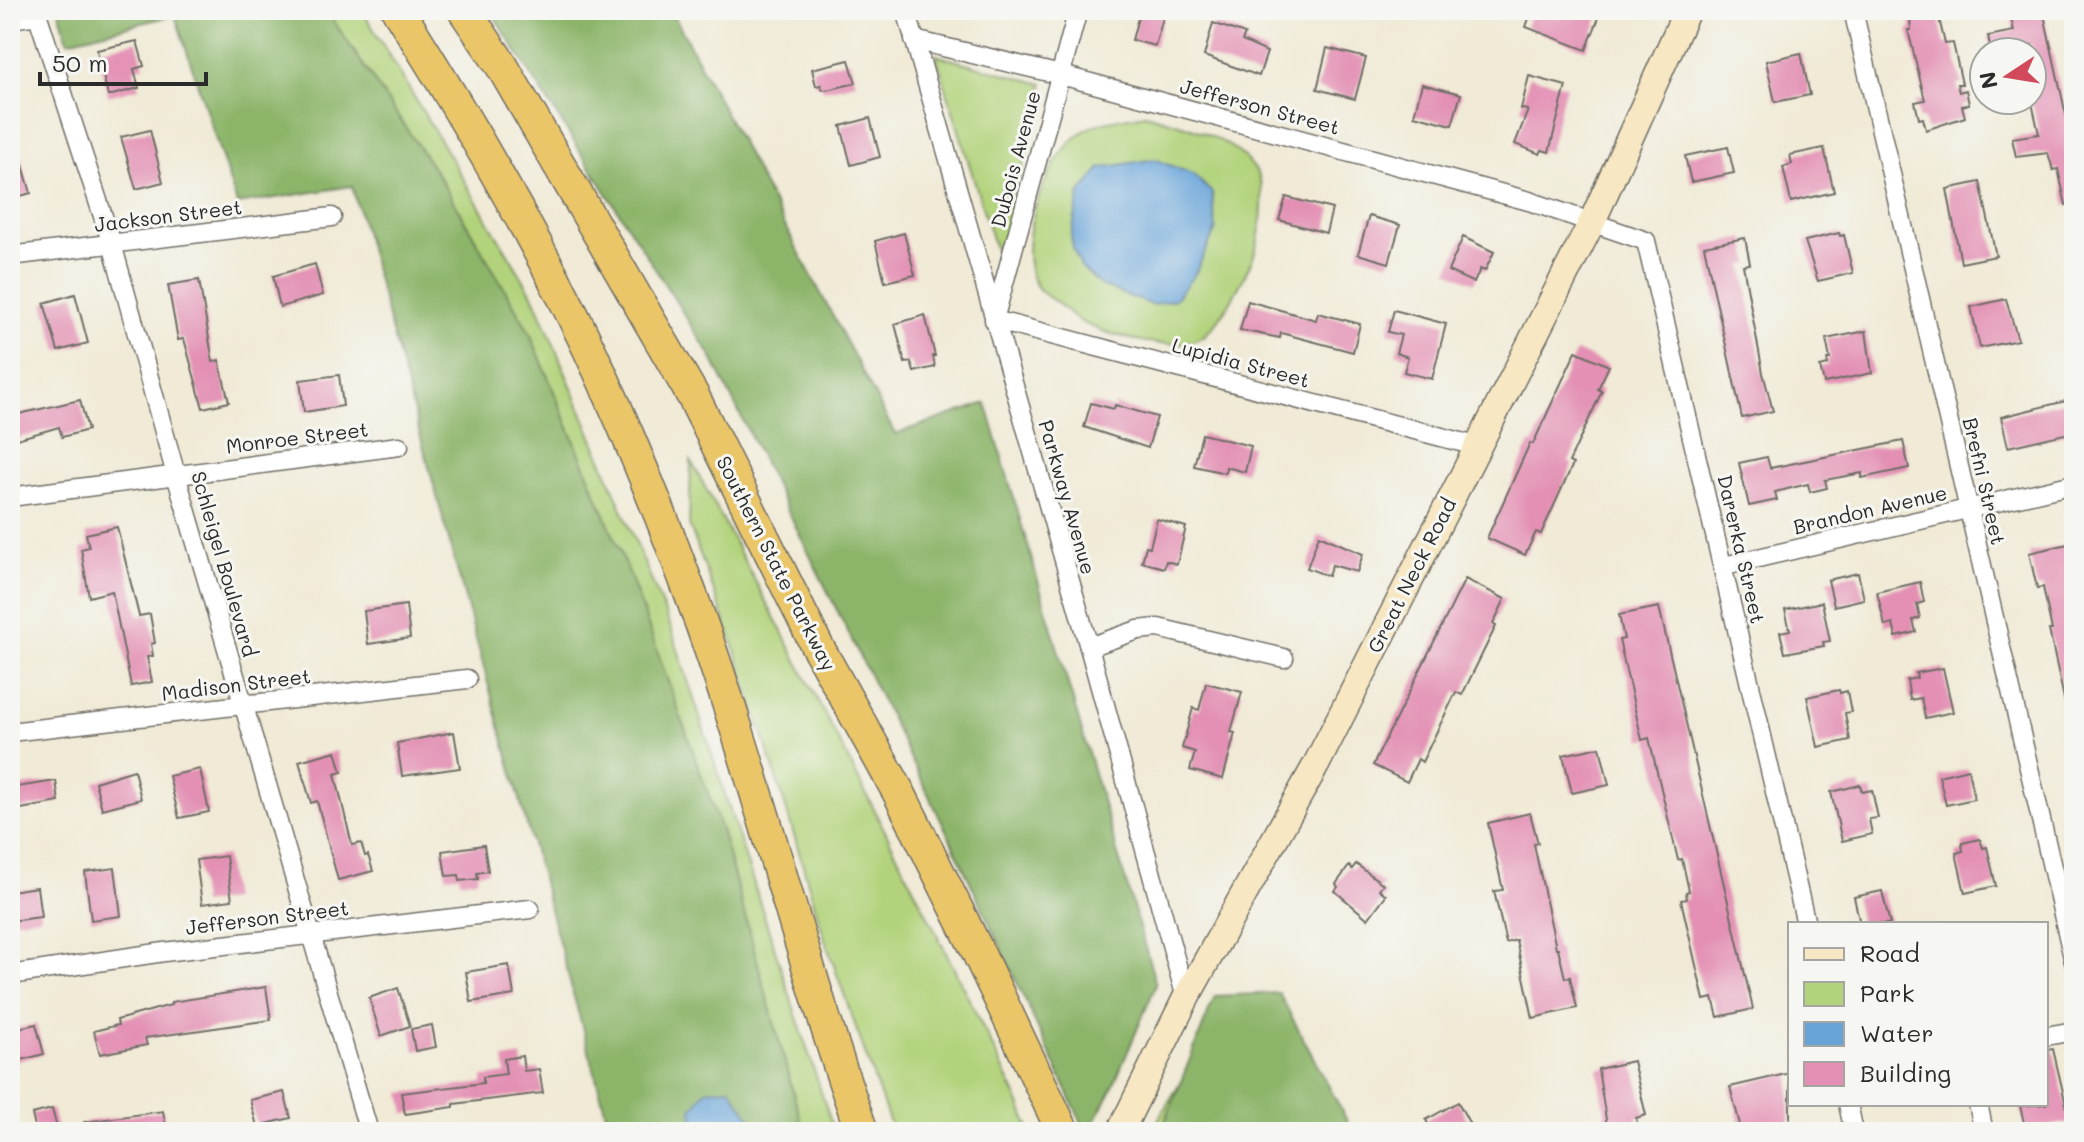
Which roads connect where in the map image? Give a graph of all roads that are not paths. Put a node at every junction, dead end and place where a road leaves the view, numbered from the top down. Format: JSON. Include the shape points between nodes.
{"nodes":[{"id":1,"x":398,"y":10,"type":"edge"},
{"id":2,"x":464,"y":10,"type":"edge"},
{"id":3,"x":906,"y":10,"type":"edge"},
{"id":4,"x":1078,"y":10,"type":"edge"},
{"id":5,"x":1687,"y":10,"type":"edge"},
{"id":6,"x":1853,"y":10,"type":"edge"},
{"id":7,"x":37,"y":13,"type":"edge"},
{"id":8,"x":10,"y":19,"type":"edge"},
{"id":9,"x":914,"y":40,"type":"junction"},
{"id":10,"x":1061,"y":75,"type":"junction"},
{"id":11,"x":332,"y":217,"type":"dead end"},
{"id":12,"x":1592,"y":222,"type":"junction"},
{"id":13,"x":112,"y":244,"type":"junction"},
{"id":14,"x":10,"y":256,"type":"edge"},
{"id":15,"x":994,"y":320,"type":"junction"},
{"id":16,"x":399,"y":446,"type":"dead end"},
{"id":17,"x":1476,"y":446,"type":"junction"},
{"id":18,"x":176,"y":475,"type":"junction"},
{"id":19,"x":2074,"y":484,"type":"edge"},
{"id":20,"x":10,"y":497,"type":"edge"},
{"id":21,"x":1969,"y":508,"type":"junction"},
{"id":22,"x":1724,"y":566,"type":"junction"},
{"id":23,"x":1089,"y":647,"type":"junction"},
{"id":24,"x":1284,"y":658,"type":"dead end"},
{"id":25,"x":467,"y":679,"type":"dead end"},
{"id":26,"x":244,"y":706,"type":"junction"},
{"id":27,"x":10,"y":732,"type":"edge"},
{"id":28,"x":530,"y":909,"type":"dead end"},
{"id":29,"x":1806,"y":922,"type":"edge"},
{"id":30,"x":311,"y":933,"type":"junction"},
{"id":31,"x":2074,"y":962,"type":"edge"},
{"id":32,"x":10,"y":975,"type":"edge"},
{"id":33,"x":1186,"y":998,"type":"junction"},
{"id":34,"x":2074,"y":1031,"type":"edge"},
{"id":35,"x":2048,"y":1036,"type":"edge"},
{"id":36,"x":1848,"y":1106,"type":"edge"},
{"id":37,"x":1978,"y":1106,"type":"edge"},
{"id":38,"x":369,"y":1132,"type":"edge"},
{"id":39,"x":862,"y":1132,"type":"edge"},
{"id":40,"x":1063,"y":1132,"type":"edge"},
{"id":41,"x":1120,"y":1132,"type":"edge"},
{"id":42,"x":1854,"y":1132,"type":"edge"},
{"id":43,"x":1984,"y":1132,"type":"edge"}],
"edges":[{"from":1,"to":39,"type":"highway","via":[[501,180],[567,304],[658,507],[713,658]]},
{"from":2,"to":40,"type":"highway","name":"Southern State Parkway","via":[[693,396],[816,644],[906,807]]},
{"from":3,"to":9,"type":"street","name":"Parkway Avenue"},
{"from":4,"to":10,"type":"street","name":"Dubois Avenue"},
{"from":5,"to":12,"type":"main road","name":"Great Neck Road"},
{"from":6,"to":21,"type":"street","name":"Brefni Street"},
{"from":7,"to":8,"type":"street"},
{"from":7,"to":13,"type":"street","name":"Schleigel Boulevard"},
{"from":9,"to":10,"type":"street","name":"Jefferson Street"},
{"from":9,"to":15,"type":"street","name":"Parkway Avenue"},
{"from":10,"to":12,"type":"street","name":"Jefferson Street"},
{"from":10,"to":15,"type":"street","name":"Dubois Avenue"},
{"from":11,"to":13,"type":"street","name":"Jackson Street"},
{"from":12,"to":17,"type":"main road","name":"Great Neck Road"},
{"from":12,"to":22,"type":"street","name":"Darerka Street","via":[[1646,241]]},
{"from":13,"to":14,"type":"street","name":"Jackson Street"},
{"from":13,"to":18,"type":"street","name":"Schleigel Boulevard"},
{"from":15,"to":17,"type":"street","name":"Lupidia Street"},
{"from":15,"to":23,"type":"street","name":"Parkway Avenue"},
{"from":16,"to":18,"type":"street","name":"Monroe Street"},
{"from":17,"to":33,"type":"main road","name":"Great Neck Road","via":[[1316,765]]},
{"from":18,"to":20,"type":"street","name":"Monroe Street"},
{"from":18,"to":26,"type":"street","name":"Schleigel Boulevard"},
{"from":19,"to":21,"type":"street","name":"Brandon Avenue"},
{"from":21,"to":22,"type":"street","name":"Brandon Avenue"},
{"from":21,"to":31,"type":"street","name":"Brefni Street"},
{"from":22,"to":29,"type":"street","name":"Darerka Street"},
{"from":23,"to":24,"type":"street","via":[[1158,628]]},
{"from":23,"to":33,"type":"street","name":"Parkway Avenue"},
{"from":25,"to":26,"type":"street","name":"Madison Street"},
{"from":26,"to":27,"type":"street","name":"Madison Street"},
{"from":26,"to":30,"type":"street","name":"Schleigel Boulevard"},
{"from":28,"to":30,"type":"street","name":"Jefferson Street"},
{"from":30,"to":32,"type":"street","name":"Jefferson Street"},
{"from":30,"to":38,"type":"street","name":"Schleigel Boulevard"},
{"from":33,"to":41,"type":"main road","name":"Great Neck Road"},
{"from":34,"to":35,"type":"street"},
{"from":36,"to":42,"type":"street"},
{"from":37,"to":43,"type":"street"}]}
